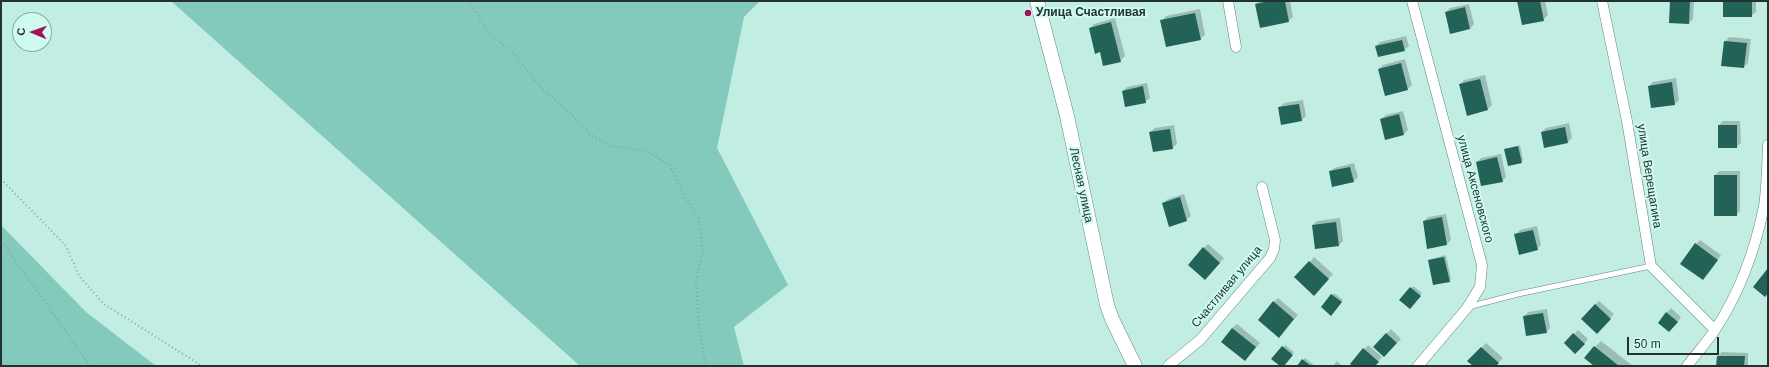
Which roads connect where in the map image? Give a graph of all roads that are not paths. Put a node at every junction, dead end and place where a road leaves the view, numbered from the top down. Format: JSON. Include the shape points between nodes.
{"nodes":[{"id":1,"x":1037,"y":1,"type":"edge"},
{"id":2,"x":1228,"y":1,"type":"edge"},
{"id":3,"x":1412,"y":1,"type":"edge"},
{"id":4,"x":1602,"y":1,"type":"edge"},
{"id":5,"x":1236,"y":47,"type":"dead end"},
{"id":6,"x":1768,"y":145,"type":"edge"},
{"id":7,"x":1262,"y":187,"type":"dead end"},
{"id":8,"x":1650,"y":266,"type":"junction"},
{"id":9,"x":1467,"y":308,"type":"junction"},
{"id":10,"x":1715,"y":330,"type":"junction"},
{"id":11,"x":1135,"y":366,"type":"edge"},
{"id":12,"x":1168,"y":366,"type":"edge"},
{"id":13,"x":1418,"y":366,"type":"edge"},
{"id":14,"x":1687,"y":366,"type":"edge"}],
"edges":[{"from":1,"to":11,"type":"main road","name":"Лесная улица","via":[[1066,116],[1107,305]]},
{"from":2,"to":5,"type":"street"},
{"from":3,"to":9,"type":"street","name":"улица Аксеновского","via":[[1482,265],[1480,287]]},
{"from":4,"to":8,"type":"street","name":"улица Верещагина","via":[[1628,121]]},
{"from":6,"to":10,"type":"street","via":[[1764,204],[1752,254],[1739,289]]},
{"from":7,"to":12,"type":"street","name":"Счастливая улица","via":[[1275,240],[1270,258],[1200,340]]},
{"from":8,"to":9,"type":"lane","via":[[1518,294]]},
{"from":8,"to":10,"type":"street"},
{"from":9,"to":13,"type":"street","name":"улица Аксеновского"},
{"from":10,"to":14,"type":"street"}]}
